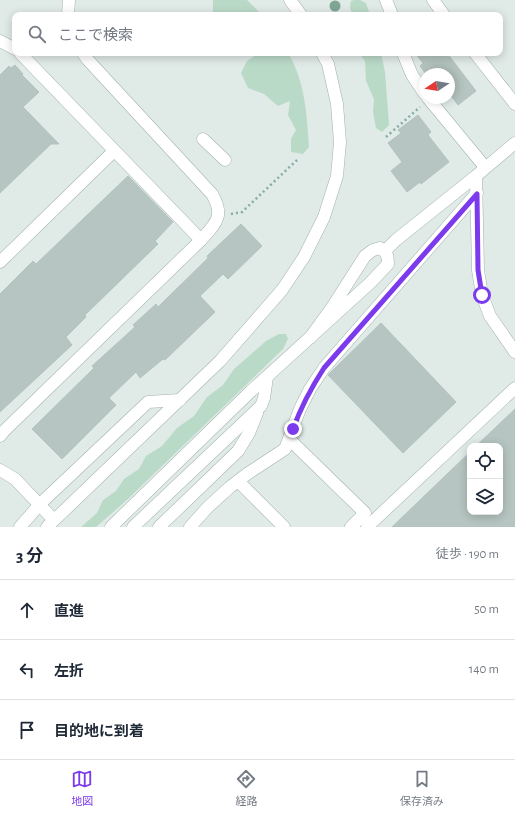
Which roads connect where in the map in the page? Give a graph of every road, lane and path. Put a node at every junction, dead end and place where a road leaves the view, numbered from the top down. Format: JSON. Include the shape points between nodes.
{"nodes":[{"id":1,"x":69,"y":0,"type":"edge"},
{"id":2,"x":290,"y":0,"type":"edge"},
{"id":3,"x":386,"y":0,"type":"edge"},
{"id":4,"x":432,"y":0,"type":"edge"},
{"id":5,"x":68,"y":12,"type":"edge"},
{"id":6,"x":298,"y":12,"type":"edge"},
{"id":7,"x":391,"y":12,"type":"edge"},
{"id":8,"x":442,"y":12,"type":"edge"},
{"id":9,"x":0,"y":41,"type":"edge"},
{"id":10,"x":12,"y":47,"type":"edge"},
{"id":11,"x":23,"y":56,"type":"edge"},
{"id":12,"x":85,"y":56,"type":"edge"},
{"id":13,"x":324,"y":56,"type":"edge"},
{"id":14,"x":404,"y":56,"type":"edge"},
{"id":15,"x":477,"y":56,"type":"edge"},
{"id":16,"x":419,"y":85,"type":"edge"},
{"id":17,"x":421,"y":104,"type":"edge"},
{"id":18,"x":434,"y":104,"type":"edge"},
{"id":19,"x":515,"y":104,"type":"edge"},
{"id":20,"x":386,"y":137,"type":"dead end"},
{"id":21,"x":203,"y":139,"type":"dead end"},
{"id":22,"x":515,"y":142,"type":"edge"},
{"id":23,"x":114,"y":151,"type":"junction"},
{"id":24,"x":225,"y":160,"type":"dead end"},
{"id":25,"x":296,"y":160,"type":"dead end"},
{"id":26,"x":486,"y":167,"type":"junction"},
{"id":27,"x":476,"y":176,"type":"junction"},
{"id":28,"x":477,"y":194,"type":"junction"},
{"id":29,"x":219,"y":217,"type":"junction"},
{"id":30,"x":201,"y":240,"type":"junction"},
{"id":31,"x":384,"y":251,"type":"junction"},
{"id":32,"x":0,"y":262,"type":"edge"},
{"id":33,"x":310,"y":338,"type":"junction"},
{"id":34,"x":515,"y":352,"type":"edge"},
{"id":35,"x":267,"y":377,"type":"junction"},
{"id":36,"x":515,"y":388,"type":"edge"},
{"id":37,"x":180,"y":400,"type":"junction"},
{"id":38,"x":260,"y":406,"type":"junction"},
{"id":39,"x":0,"y":436,"type":"edge"},
{"id":40,"x":289,"y":439,"type":"junction"},
{"id":41,"x":0,"y":470,"type":"edge"},
{"id":42,"x":238,"y":481,"type":"junction"},
{"id":43,"x":40,"y":504,"type":"junction"},
{"id":44,"x":51,"y":524,"type":"edge"},
{"id":45,"x":198,"y":524,"type":"edge"},
{"id":46,"x":20,"y":527,"type":"edge"},
{"id":47,"x":111,"y":527,"type":"edge"},
{"id":48,"x":133,"y":527,"type":"edge"},
{"id":49,"x":159,"y":527,"type":"edge"},
{"id":50,"x":284,"y":527,"type":"edge"},
{"id":51,"x":351,"y":527,"type":"edge"},
{"id":52,"x":367,"y":527,"type":"edge"}],
"edges":[{"from":1,"to":5,"type":"street"},
{"from":2,"to":6,"type":"street"},
{"from":3,"to":7,"type":"street"},
{"from":4,"to":8,"type":"street"},
{"from":9,"to":10,"type":"street"},
{"from":11,"to":23,"type":"street"},
{"from":12,"to":29,"type":"street","via":[[212,194],[218,205]]},
{"from":13,"to":37,"type":"street","via":[[328,64],[337,104],[340,142],[337,176],[324,217],[304,257],[282,290],[220,361]]},
{"from":14,"to":16,"type":"street"},
{"from":15,"to":19,"type":"street"},
{"from":17,"to":20,"type":"path"},
{"from":18,"to":26,"type":"street"},
{"from":21,"to":24,"type":"street"},
{"from":22,"to":26,"type":"street"},
{"from":23,"to":30,"type":"street"},
{"from":23,"to":32,"type":"street"},
{"from":25,"to":29,"type":"path","via":[[242,212]]},
{"from":26,"to":27,"type":"street"},
{"from":27,"to":28,"type":"street"},
{"from":27,"to":31,"type":"street"},
{"from":28,"to":34,"type":"street","via":[[478,270],[482,295],[490,316]]},
{"from":28,"to":40,"type":"street","via":[[324,368],[300,409]]},
{"from":29,"to":30,"type":"street"},
{"from":30,"to":39,"type":"street"},
{"from":31,"to":33,"type":"street","via":[[380,248],[365,256]]},
{"from":31,"to":33,"type":"street","via":[[388,257],[388,264]]},
{"from":33,"to":35,"type":"street"},
{"from":35,"to":38,"type":"street","via":[[264,398]]},
{"from":35,"to":47,"type":"street"},
{"from":36,"to":52,"type":"street"},
{"from":37,"to":43,"type":"street","via":[[148,402]]},
{"from":37,"to":44,"type":"street"},
{"from":38,"to":48,"type":"street"},
{"from":38,"to":49,"type":"street","via":[[238,451]]},
{"from":40,"to":42,"type":"street","via":[[285,449]]},
{"from":40,"to":51,"type":"street","via":[[365,513]]},
{"from":41,"to":43,"type":"street","via":[[15,479]]},
{"from":42,"to":45,"type":"street","via":[[208,507]]},
{"from":42,"to":50,"type":"street"},
{"from":43,"to":44,"type":"street"},
{"from":43,"to":46,"type":"street"}]}
